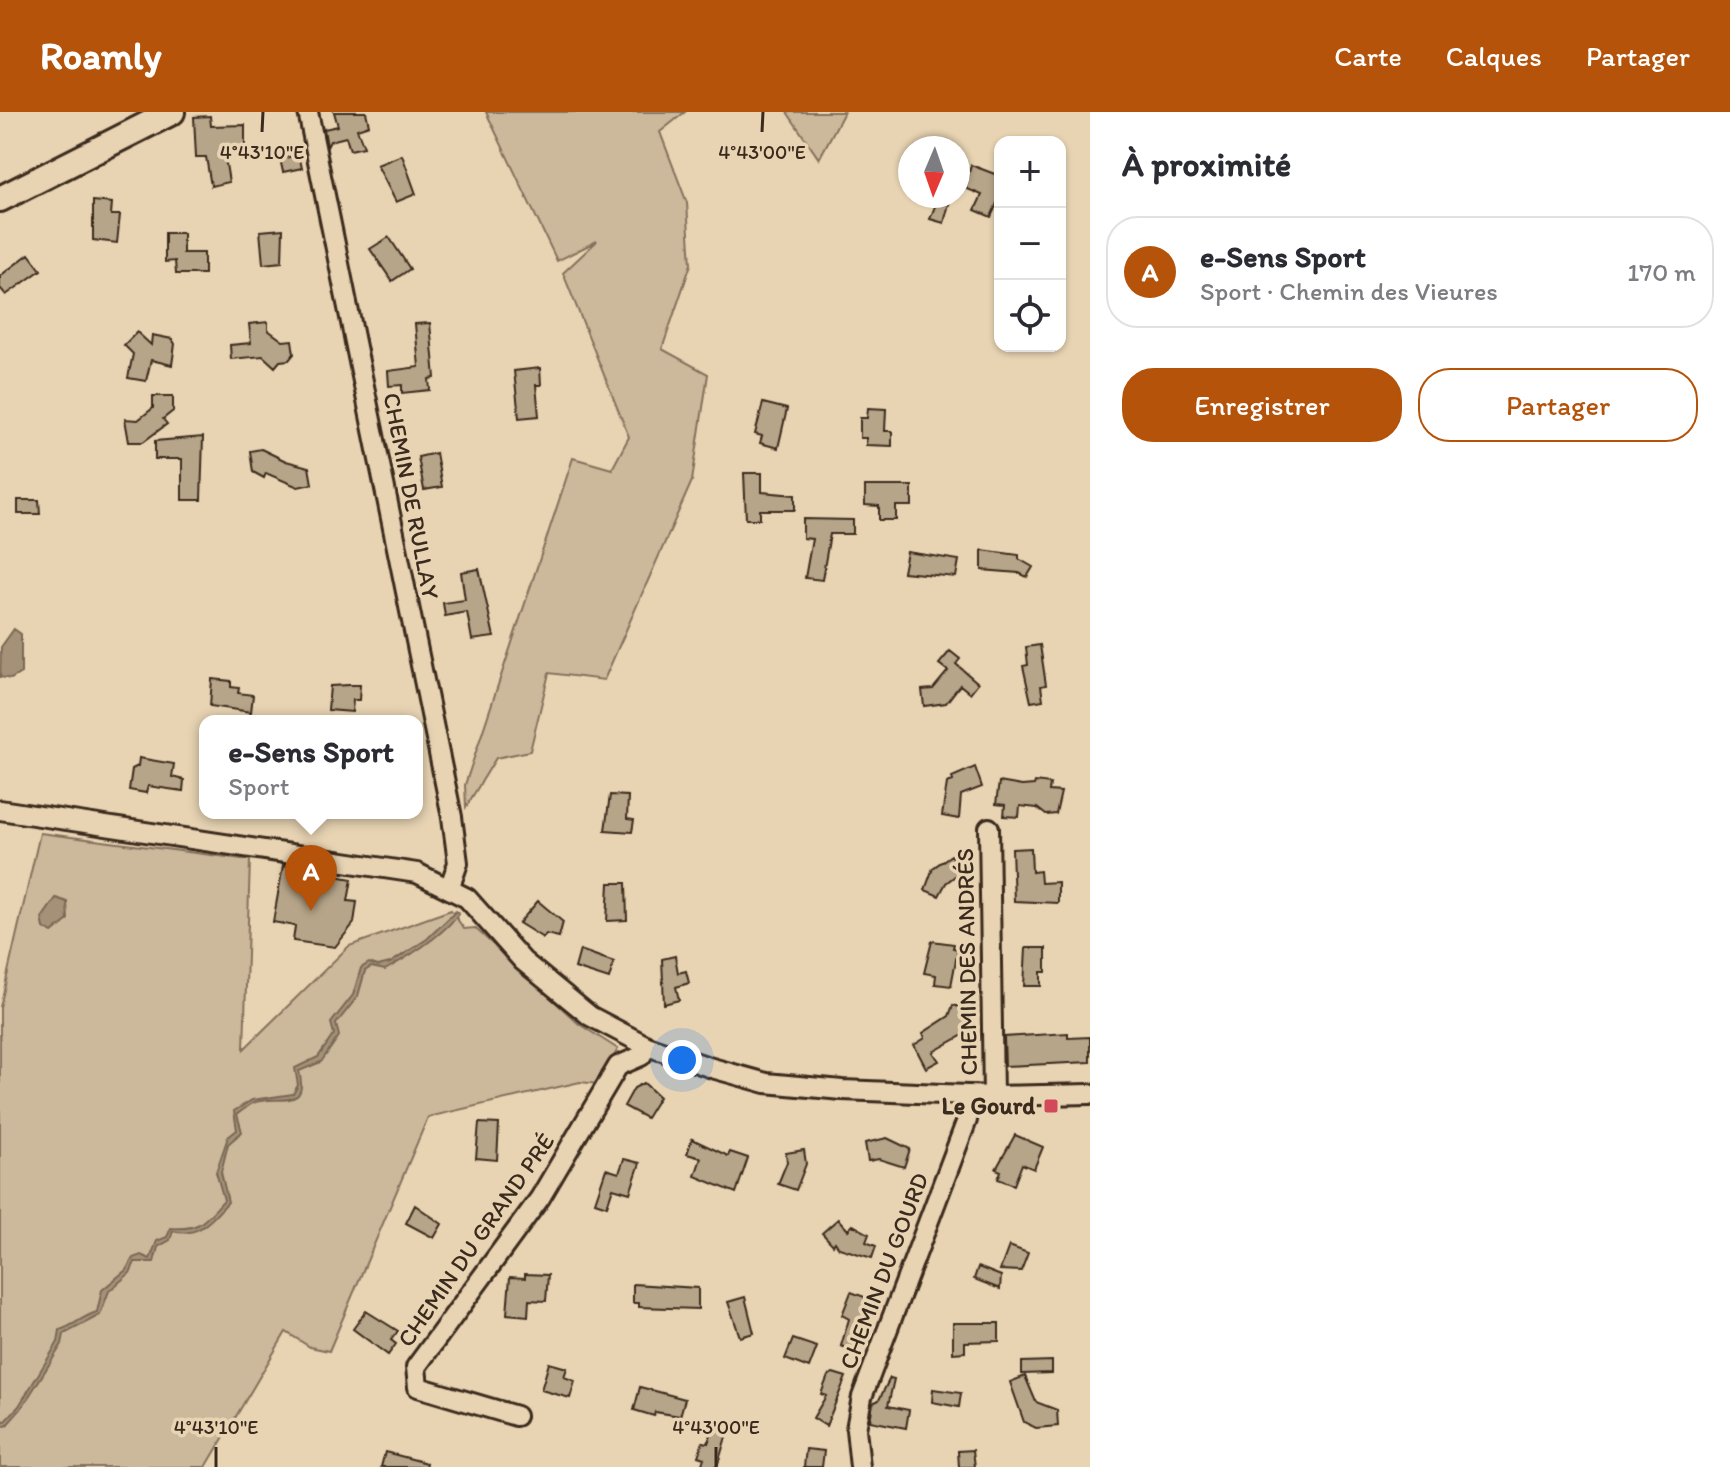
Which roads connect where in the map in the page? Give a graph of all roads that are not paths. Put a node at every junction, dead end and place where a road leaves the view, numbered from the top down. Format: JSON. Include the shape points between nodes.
{"nodes":[{"id":1,"x":172,"y":112,"type":"edge"},
{"id":2,"x":308,"y":112,"type":"edge"},
{"id":3,"x":0,"y":199,"type":"edge"},
{"id":4,"x":0,"y":810,"type":"edge"},
{"id":5,"x":989,"y":828,"type":"dead end"},
{"id":6,"x":449,"y":889,"type":"junction"},
{"id":7,"x":647,"y":1046,"type":"junction"},
{"id":8,"x":1090,"y":1094,"type":"edge"},
{"id":9,"x":970,"y":1095,"type":"junction"},
{"id":10,"x":993,"y":1096,"type":"junction"},
{"id":11,"x":516,"y":1416,"type":"dead end"},
{"id":12,"x":860,"y":1467,"type":"edge"}],
"edges":[{"from":1,"to":3,"type":"street"},
{"from":2,"to":6,"type":"street","name":"CHEMIN DE RULLAY","via":[[452,817],[458,863]]},
{"from":4,"to":6,"type":"street","name":"CHEMIN DES ANDRÉS","via":[[417,873]]},
{"from":5,"to":10,"type":"street","name":"CHEMIN DES ANDRÉS"},
{"from":6,"to":7,"type":"street","name":"CHEMIN DES ANDRÉS","via":[[467,898],[523,961],[590,1016]]},
{"from":7,"to":9,"type":"street","name":"CHEMIN DES ANDRÉS","via":[[766,1083]]},
{"from":7,"to":11,"type":"street","name":"CHEMIN DU GRAND PRÉ","via":[[641,1056],[618,1066],[540,1198],[416,1367],[418,1387]]},
{"from":8,"to":10,"type":"street","name":"CHEMIN DES ANDRÉS"},
{"from":9,"to":10,"type":"street","name":"CHEMIN DES ANDRÉS"},
{"from":9,"to":12,"type":"street","name":"CHEMIN DU GOURD","via":[[967,1120],[862,1397],[856,1429]]}]}
